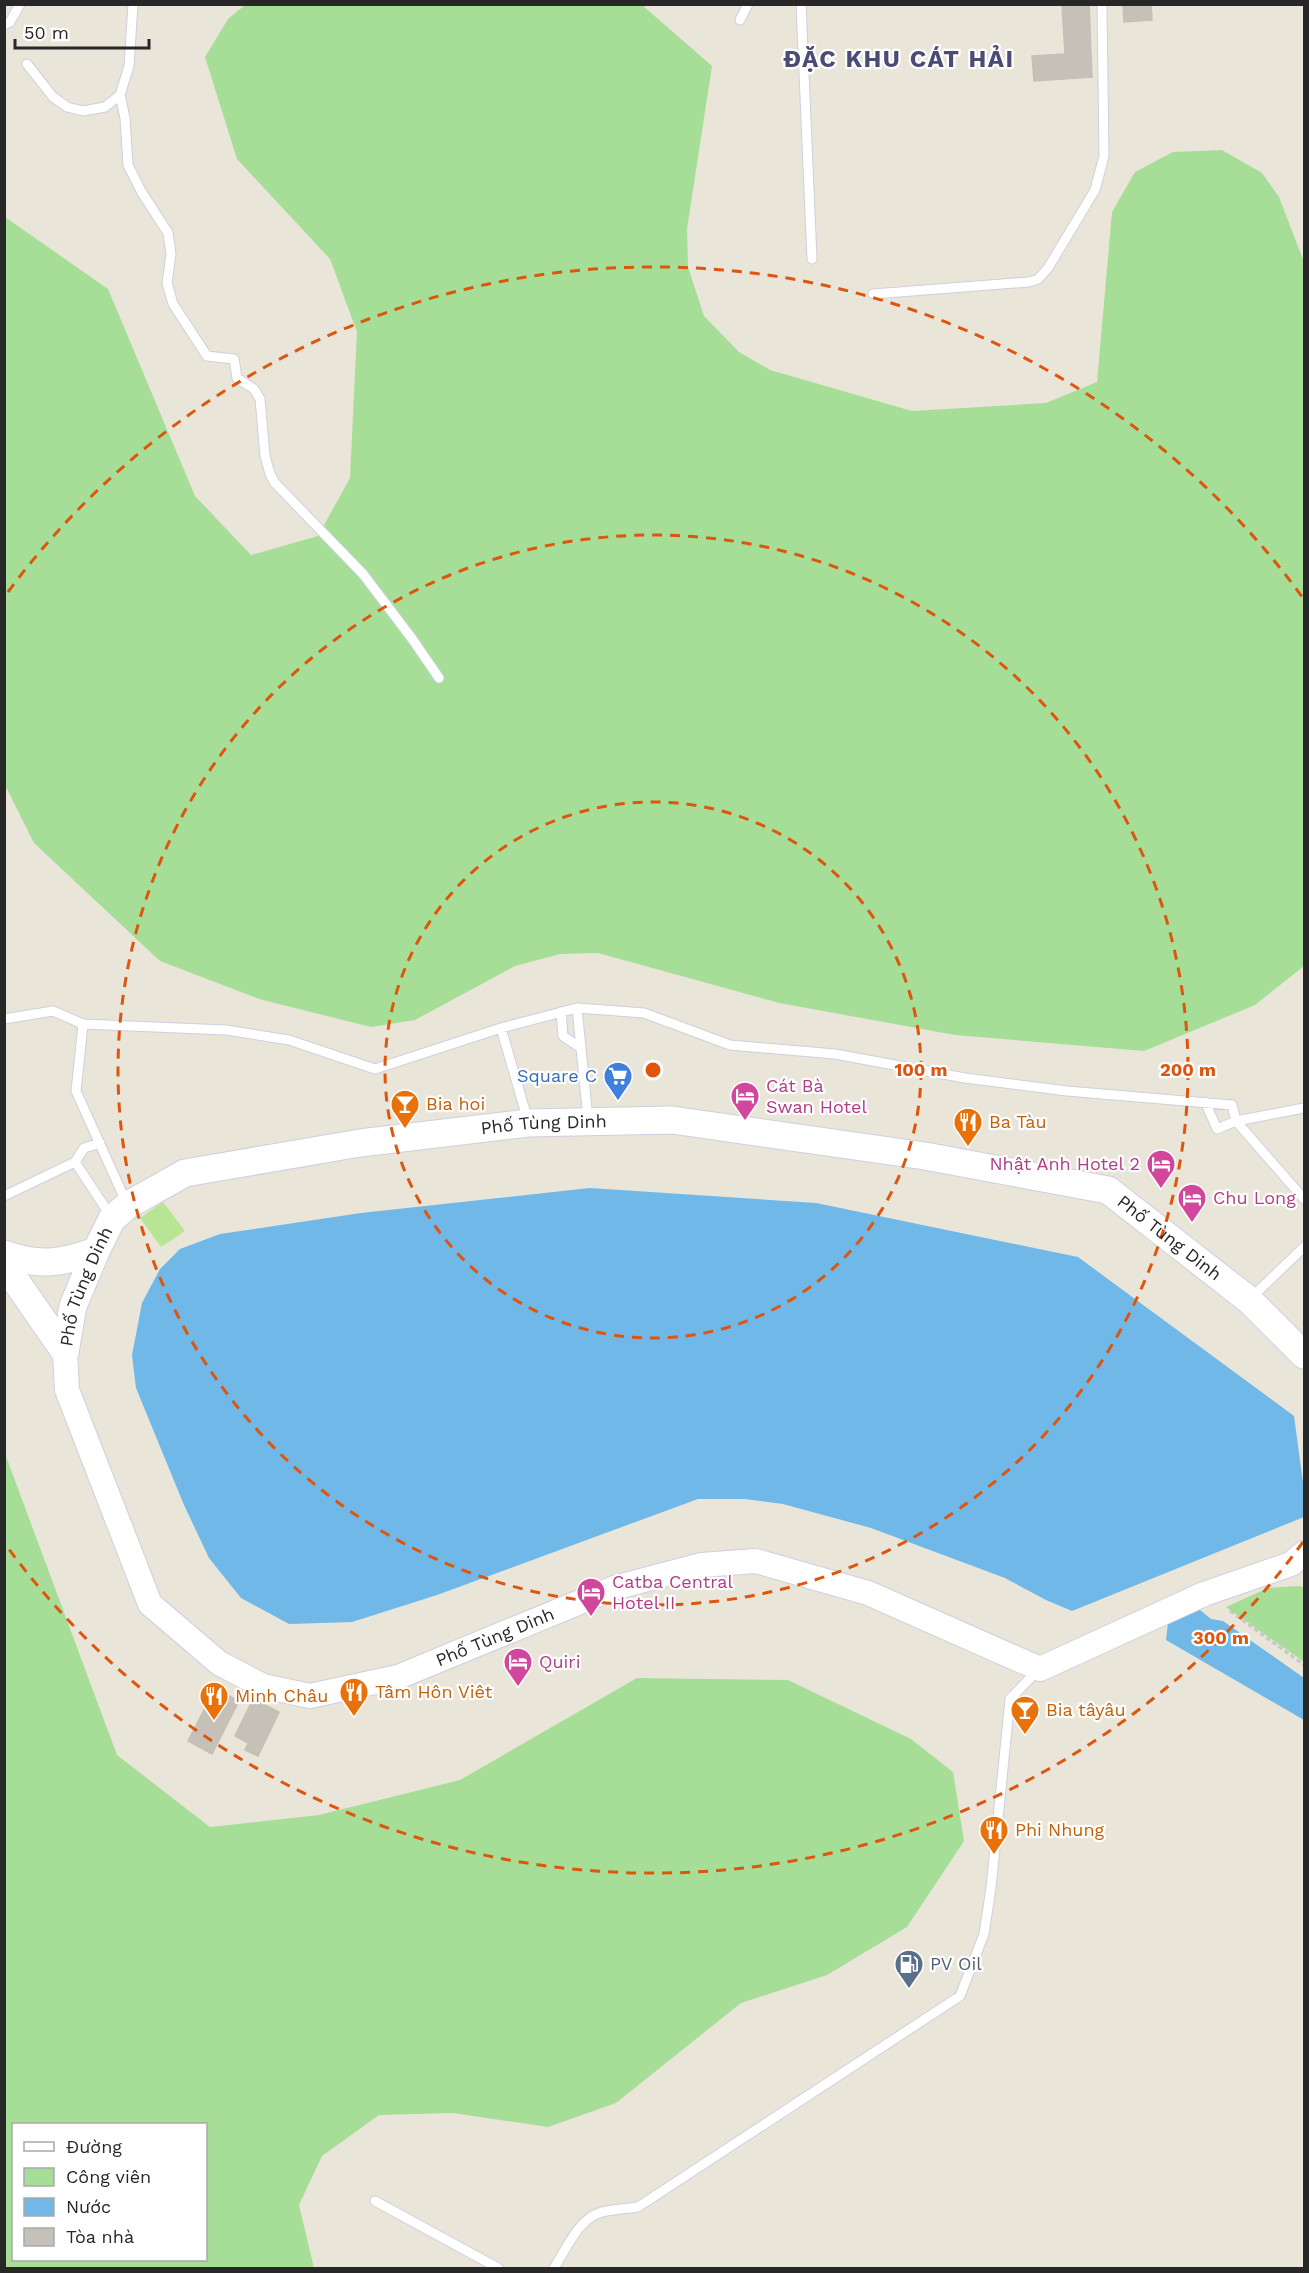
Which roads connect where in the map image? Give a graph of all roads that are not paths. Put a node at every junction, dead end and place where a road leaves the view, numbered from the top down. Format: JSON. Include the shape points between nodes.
{"nodes":[{"id":1,"x":20,"y":4,"type":"edge"},
{"id":2,"x":133,"y":4,"type":"edge"},
{"id":3,"x":748,"y":4,"type":"edge"},
{"id":4,"x":801,"y":4,"type":"edge"},
{"id":5,"x":1102,"y":4,"type":"edge"},
{"id":6,"x":740,"y":20,"type":"dead end"},
{"id":7,"x":4,"y":25,"type":"edge"},
{"id":8,"x":27,"y":64,"type":"dead end"},
{"id":9,"x":120,"y":95,"type":"junction"},
{"id":10,"x":812,"y":259,"type":"dead end"},
{"id":11,"x":873,"y":294,"type":"dead end"},
{"id":12,"x":439,"y":678,"type":"dead end"},
{"id":13,"x":577,"y":1008,"type":"junction"},
{"id":14,"x":561,"y":1012,"type":"junction"},
{"id":15,"x":4,"y":1018,"type":"edge"},
{"id":16,"x":83,"y":1024,"type":"junction"},
{"id":17,"x":501,"y":1028,"type":"junction"},
{"id":18,"x":581,"y":1048,"type":"junction"},
{"id":19,"x":1205,"y":1102,"type":"junction"},
{"id":20,"x":1305,"y":1108,"type":"edge"},
{"id":21,"x":588,"y":1121,"type":"junction"},
{"id":22,"x":1236,"y":1121,"type":"junction"},
{"id":23,"x":528,"y":1123,"type":"junction"},
{"id":24,"x":100,"y":1143,"type":"junction"},
{"id":25,"x":75,"y":1162,"type":"junction"},
{"id":26,"x":4,"y":1196,"type":"edge"},
{"id":27,"x":1305,"y":1199,"type":"edge"},
{"id":28,"x":120,"y":1212,"type":"junction"},
{"id":29,"x":1305,"y":1247,"type":"edge"},
{"id":30,"x":96,"y":1251,"type":"junction"},
{"id":31,"x":4,"y":1254,"type":"edge"},
{"id":32,"x":4,"y":1264,"type":"edge"},
{"id":33,"x":1249,"y":1300,"type":"junction"},
{"id":34,"x":65,"y":1352,"type":"junction"},
{"id":35,"x":1305,"y":1355,"type":"edge"},
{"id":36,"x":1300,"y":1562,"type":"edge"},
{"id":37,"x":1040,"y":1669,"type":"junction"},
{"id":38,"x":375,"y":2201,"type":"dead end"},
{"id":39,"x":498,"y":2268,"type":"edge"},
{"id":40,"x":555,"y":2268,"type":"edge"}],
"edges":[{"from":1,"to":7,"type":"lane"},
{"from":2,"to":9,"type":"lane","via":[[129,66]]},
{"from":3,"to":6,"type":"lane"},
{"from":4,"to":10,"type":"lane"},
{"from":5,"to":11,"type":"lane","via":[[1104,156],[1095,190],[1048,268],[1029,282]]},
{"from":8,"to":9,"type":"lane","via":[[53,98],[67,107],[83,111],[105,107]]},
{"from":9,"to":12,"type":"lane","via":[[128,165],[168,233],[171,254],[167,283],[172,304],[207,356],[234,359],[237,378],[258,393],[265,456],[275,483],[363,574]]},
{"from":13,"to":14,"type":"lane"},
{"from":13,"to":18,"type":"lane"},
{"from":13,"to":19,"type":"lane","via":[[644,1013],[730,1045],[835,1054],[965,1078],[1067,1091]]},
{"from":14,"to":17,"type":"lane"},
{"from":14,"to":18,"type":"lane","via":[[563,1036]]},
{"from":15,"to":16,"type":"lane","via":[[53,1011]]},
{"from":16,"to":17,"type":"lane","via":[[226,1030],[289,1040],[375,1069]]},
{"from":16,"to":24,"type":"lane","via":[[76,1091]]},
{"from":17,"to":23,"type":"lane"},
{"from":18,"to":21,"type":"lane"},
{"from":19,"to":22,"type":"lane","via":[[1232,1105]]},
{"from":19,"to":22,"type":"lane","via":[[1217,1129]]},
{"from":20,"to":22,"type":"lane"},
{"from":21,"to":23,"type":"main road","name":"Phố Tùng Dinh"},
{"from":21,"to":33,"type":"main road","name":"Phố Tùng Dinh","via":[[672,1120],[925,1156],[1108,1190]]},
{"from":22,"to":27,"type":"lane"},
{"from":23,"to":28,"type":"main road","name":"Phố Tùng Dinh","via":[[360,1143],[185,1173]]},
{"from":24,"to":25,"type":"lane","via":[[84,1148]]},
{"from":24,"to":28,"type":"lane"},
{"from":25,"to":26,"type":"lane"},
{"from":25,"to":28,"type":"lane"},
{"from":28,"to":30,"type":"main road","name":"Phố Tùng Dinh"},
{"from":29,"to":33,"type":"lane"},
{"from":30,"to":31,"type":"main road","via":[[64,1262],[41,1263]]},
{"from":30,"to":34,"type":"main road","name":"Phố Tùng Dinh","via":[[73,1306]]},
{"from":32,"to":34,"type":"main road"},
{"from":33,"to":35,"type":"main road","name":"Phố Tùng Dinh"},
{"from":34,"to":37,"type":"street","name":"Phố Tùng Dinh","via":[[67,1390],[150,1604],[219,1663],[263,1686],[310,1696],[398,1677],[614,1588],[701,1565],[756,1561],[868,1593]]},
{"from":36,"to":37,"type":"street","via":[[1204,1594]]},
{"from":37,"to":40,"type":"lane","via":[[1010,1699],[984,1934],[960,1996],[638,2207],[600,2213],[588,2219]]},
{"from":38,"to":39,"type":"lane"}]}
